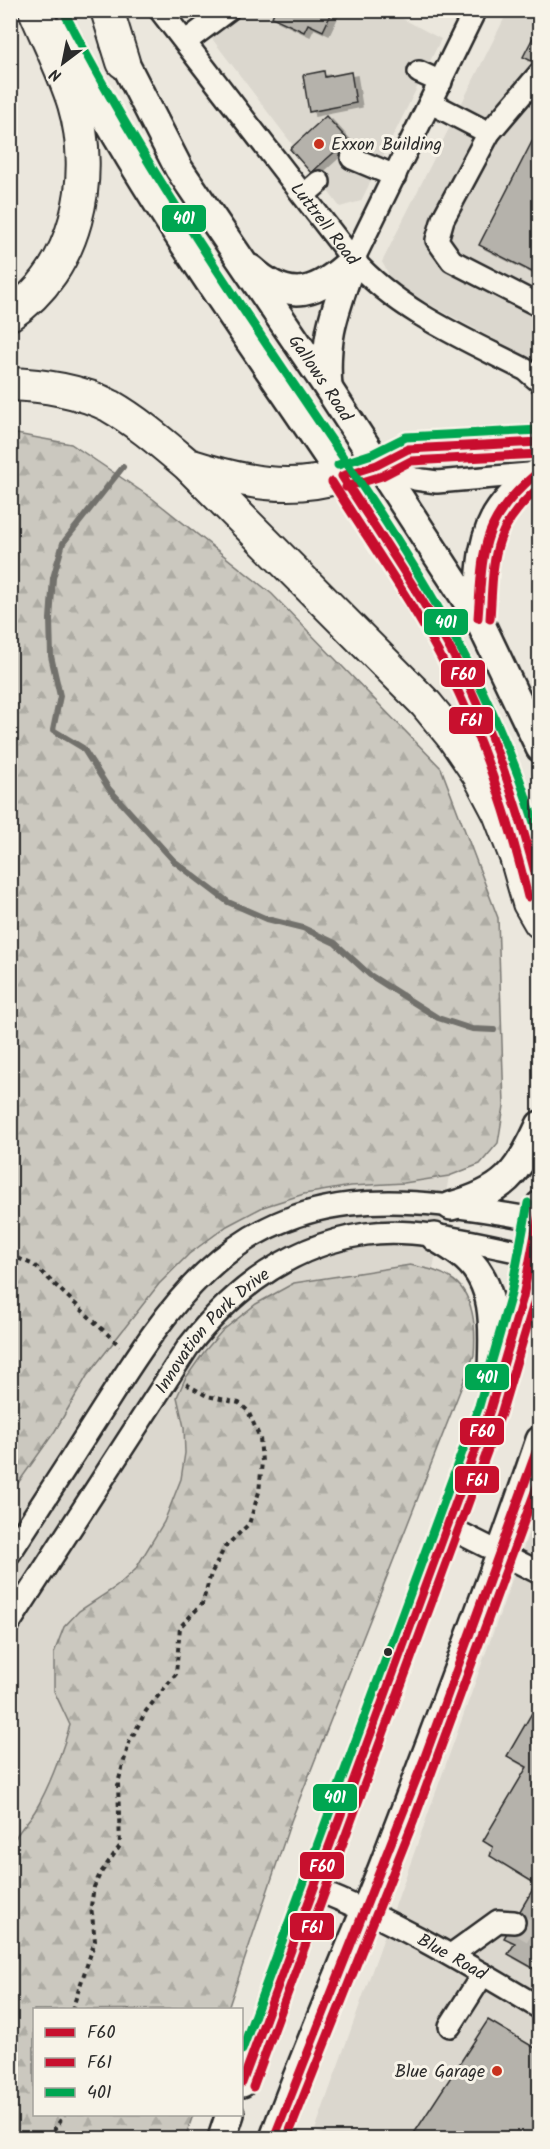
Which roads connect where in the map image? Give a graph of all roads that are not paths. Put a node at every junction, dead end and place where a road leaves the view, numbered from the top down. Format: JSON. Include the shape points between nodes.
{"nodes":[{"id":1,"x":35,"y":10,"type":"edge"},
{"id":2,"x":49,"y":10,"type":"edge"},
{"id":3,"x":99,"y":10,"type":"edge"},
{"id":4,"x":107,"y":10,"type":"edge"},
{"id":5,"x":228,"y":10,"type":"edge"},
{"id":6,"x":476,"y":10,"type":"edge"},
{"id":7,"x":171,"y":15,"type":"edge"},
{"id":8,"x":185,"y":42,"type":"junction"},
{"id":9,"x":123,"y":62,"type":"junction"},
{"id":10,"x":419,"y":72,"type":"dead end"},
{"id":11,"x":540,"y":73,"type":"edge"},
{"id":12,"x":441,"y":82,"type":"junction"},
{"id":13,"x":431,"y":103,"type":"junction"},
{"id":14,"x":489,"y":133,"type":"junction"},
{"id":15,"x":352,"y":158,"type":"dead end"},
{"id":16,"x":395,"y":176,"type":"junction"},
{"id":17,"x":238,"y":257,"type":"junction"},
{"id":18,"x":353,"y":260,"type":"junction"},
{"id":19,"x":540,"y":306,"type":"edge"},
{"id":20,"x":10,"y":314,"type":"edge"},
{"id":21,"x":540,"y":382,"type":"edge"},
{"id":22,"x":10,"y":384,"type":"edge"},
{"id":23,"x":328,"y":388,"type":"junction"},
{"id":24,"x":540,"y":442,"type":"edge"},
{"id":25,"x":188,"y":465,"type":"junction"},
{"id":26,"x":377,"y":465,"type":"junction"},
{"id":27,"x":538,"y":473,"type":"edge"},
{"id":28,"x":342,"y":476,"type":"junction"},
{"id":29,"x":478,"y":618,"type":"junction"},
{"id":30,"x":540,"y":748,"type":"edge"},
{"id":31,"x":540,"y":894,"type":"edge"},
{"id":32,"x":540,"y":922,"type":"edge"},
{"id":33,"x":540,"y":1125,"type":"edge"},
{"id":34,"x":451,"y":1206,"type":"junction"},
{"id":35,"x":539,"y":1215,"type":"edge"},
{"id":36,"x":435,"y":1237,"type":"junction"},
{"id":37,"x":536,"y":1255,"type":"edge"},
{"id":38,"x":490,"y":1410,"type":"junction"},
{"id":39,"x":540,"y":1440,"type":"edge"},
{"id":40,"x":448,"y":1527,"type":"junction"},
{"id":41,"x":502,"y":1552,"type":"junction"},
{"id":42,"x":10,"y":1553,"type":"edge"},
{"id":43,"x":540,"y":1573,"type":"edge"},
{"id":44,"x":10,"y":1622,"type":"edge"},
{"id":45,"x":314,"y":1889,"type":"junction"},
{"id":46,"x":366,"y":1909,"type":"junction"},
{"id":47,"x":514,"y":1922,"type":"tunnel mouth"},
{"id":48,"x":452,"y":1955,"type":"junction"},
{"id":49,"x":483,"y":1974,"type":"junction"},
{"id":50,"x":540,"y":2008,"type":"edge"},
{"id":51,"x":450,"y":2026,"type":"dead end"},
{"id":52,"x":243,"y":2080,"type":"edge"},
{"id":53,"x":230,"y":2116,"type":"edge"},
{"id":54,"x":222,"y":2139,"type":"edge"},
{"id":55,"x":274,"y":2139,"type":"edge"}],
"edges":[{"from":1,"to":20,"type":"highway","via":[[74,105],[82,189],[74,230],[59,263],[24,305]]},
{"from":2,"to":28,"type":"main road","name":"Gallows Road","via":[[80,72],[147,186]]},
{"from":3,"to":9,"type":"main road","name":"Gallows Road"},
{"from":4,"to":9,"type":"highway"},
{"from":5,"to":8,"type":"street"},
{"from":6,"to":12,"type":"street"},
{"from":7,"to":8,"type":"street","name":"Luttrell Road"},
{"from":8,"to":18,"type":"street","name":"Luttrell Road","via":[[235,94],[312,188]]},
{"from":9,"to":17,"type":"main road","name":"Gallows Road","via":[[179,169]]},
{"from":10,"to":12,"type":"street"},
{"from":11,"to":14,"type":"street"},
{"from":12,"to":13,"type":"street"},
{"from":13,"to":14,"type":"street"},
{"from":13,"to":16,"type":"street"},
{"from":14,"to":19,"type":"street","via":[[443,219],[437,240],[452,261]]},
{"from":15,"to":16,"type":"street"},
{"from":16,"to":18,"type":"street"},
{"from":17,"to":18,"type":"main road","via":[[272,284],[291,292],[307,291],[330,281]]},
{"from":17,"to":23,"type":"main road","name":"Gallows Road"},
{"from":18,"to":21,"type":"street","name":"Luttrell Road","via":[[375,284],[416,314],[526,370]]},
{"from":18,"to":23,"type":"main road","via":[[329,328]]},
{"from":22,"to":25,"type":"highway","via":[[84,395],[110,406]]},
{"from":23,"to":26,"type":"main road","name":"Gallows Road"},
{"from":24,"to":26,"type":"street","via":[[408,449]]},
{"from":25,"to":28,"type":"highway","via":[[259,484],[288,485]]},
{"from":25,"to":32,"type":"highway","via":[[426,704],[453,737],[499,813],[529,903]]},
{"from":26,"to":27,"type":"street","via":[[415,479],[437,482]]},
{"from":26,"to":28,"type":"main road"},
{"from":26,"to":29,"type":"main road","name":"Gallows Road"},
{"from":27,"to":29,"type":"main road","via":[[507,501],[490,527],[482,564]]},
{"from":28,"to":31,"type":"main road","name":"Gallows Road","via":[[422,601],[457,664],[515,800]]},
{"from":29,"to":30,"type":"main road","name":"Gallows Road"},
{"from":33,"to":34,"type":"main road","via":[[529,1149],[495,1190]]},
{"from":34,"to":35,"type":"street"},
{"from":34,"to":42,"type":"street","via":[[357,1203],[280,1221],[252,1234],[198,1276],[160,1322]]},
{"from":35,"to":37,"type":"main road"},
{"from":36,"to":37,"type":"street","name":"Innovation Park Drive"},
{"from":36,"to":38,"type":"main road","via":[[478,1270],[490,1301]]},
{"from":36,"to":44,"type":"street","name":"Innovation Park Drive","via":[[367,1234],[306,1251],[257,1277],[220,1309],[188,1347]]},
{"from":37,"to":38,"type":"main road"},
{"from":38,"to":40,"type":"main road"},
{"from":39,"to":41,"type":"main road"},
{"from":40,"to":41,"type":"street"},
{"from":40,"to":45,"type":"main road"},
{"from":41,"to":43,"type":"street"},
{"from":41,"to":46,"type":"main road"},
{"from":45,"to":46,"type":"street","name":"Blue Road"},
{"from":45,"to":52,"type":"main road"},
{"from":46,"to":48,"type":"street","name":"Blue Road"},
{"from":46,"to":55,"type":"main road"},
{"from":47,"to":48,"type":"street","via":[[498,1921]]},
{"from":48,"to":49,"type":"street","name":"Blue Road"},
{"from":49,"to":50,"type":"street","name":"Blue Road"},
{"from":49,"to":51,"type":"street"},
{"from":53,"to":54,"type":"main road"}]}
